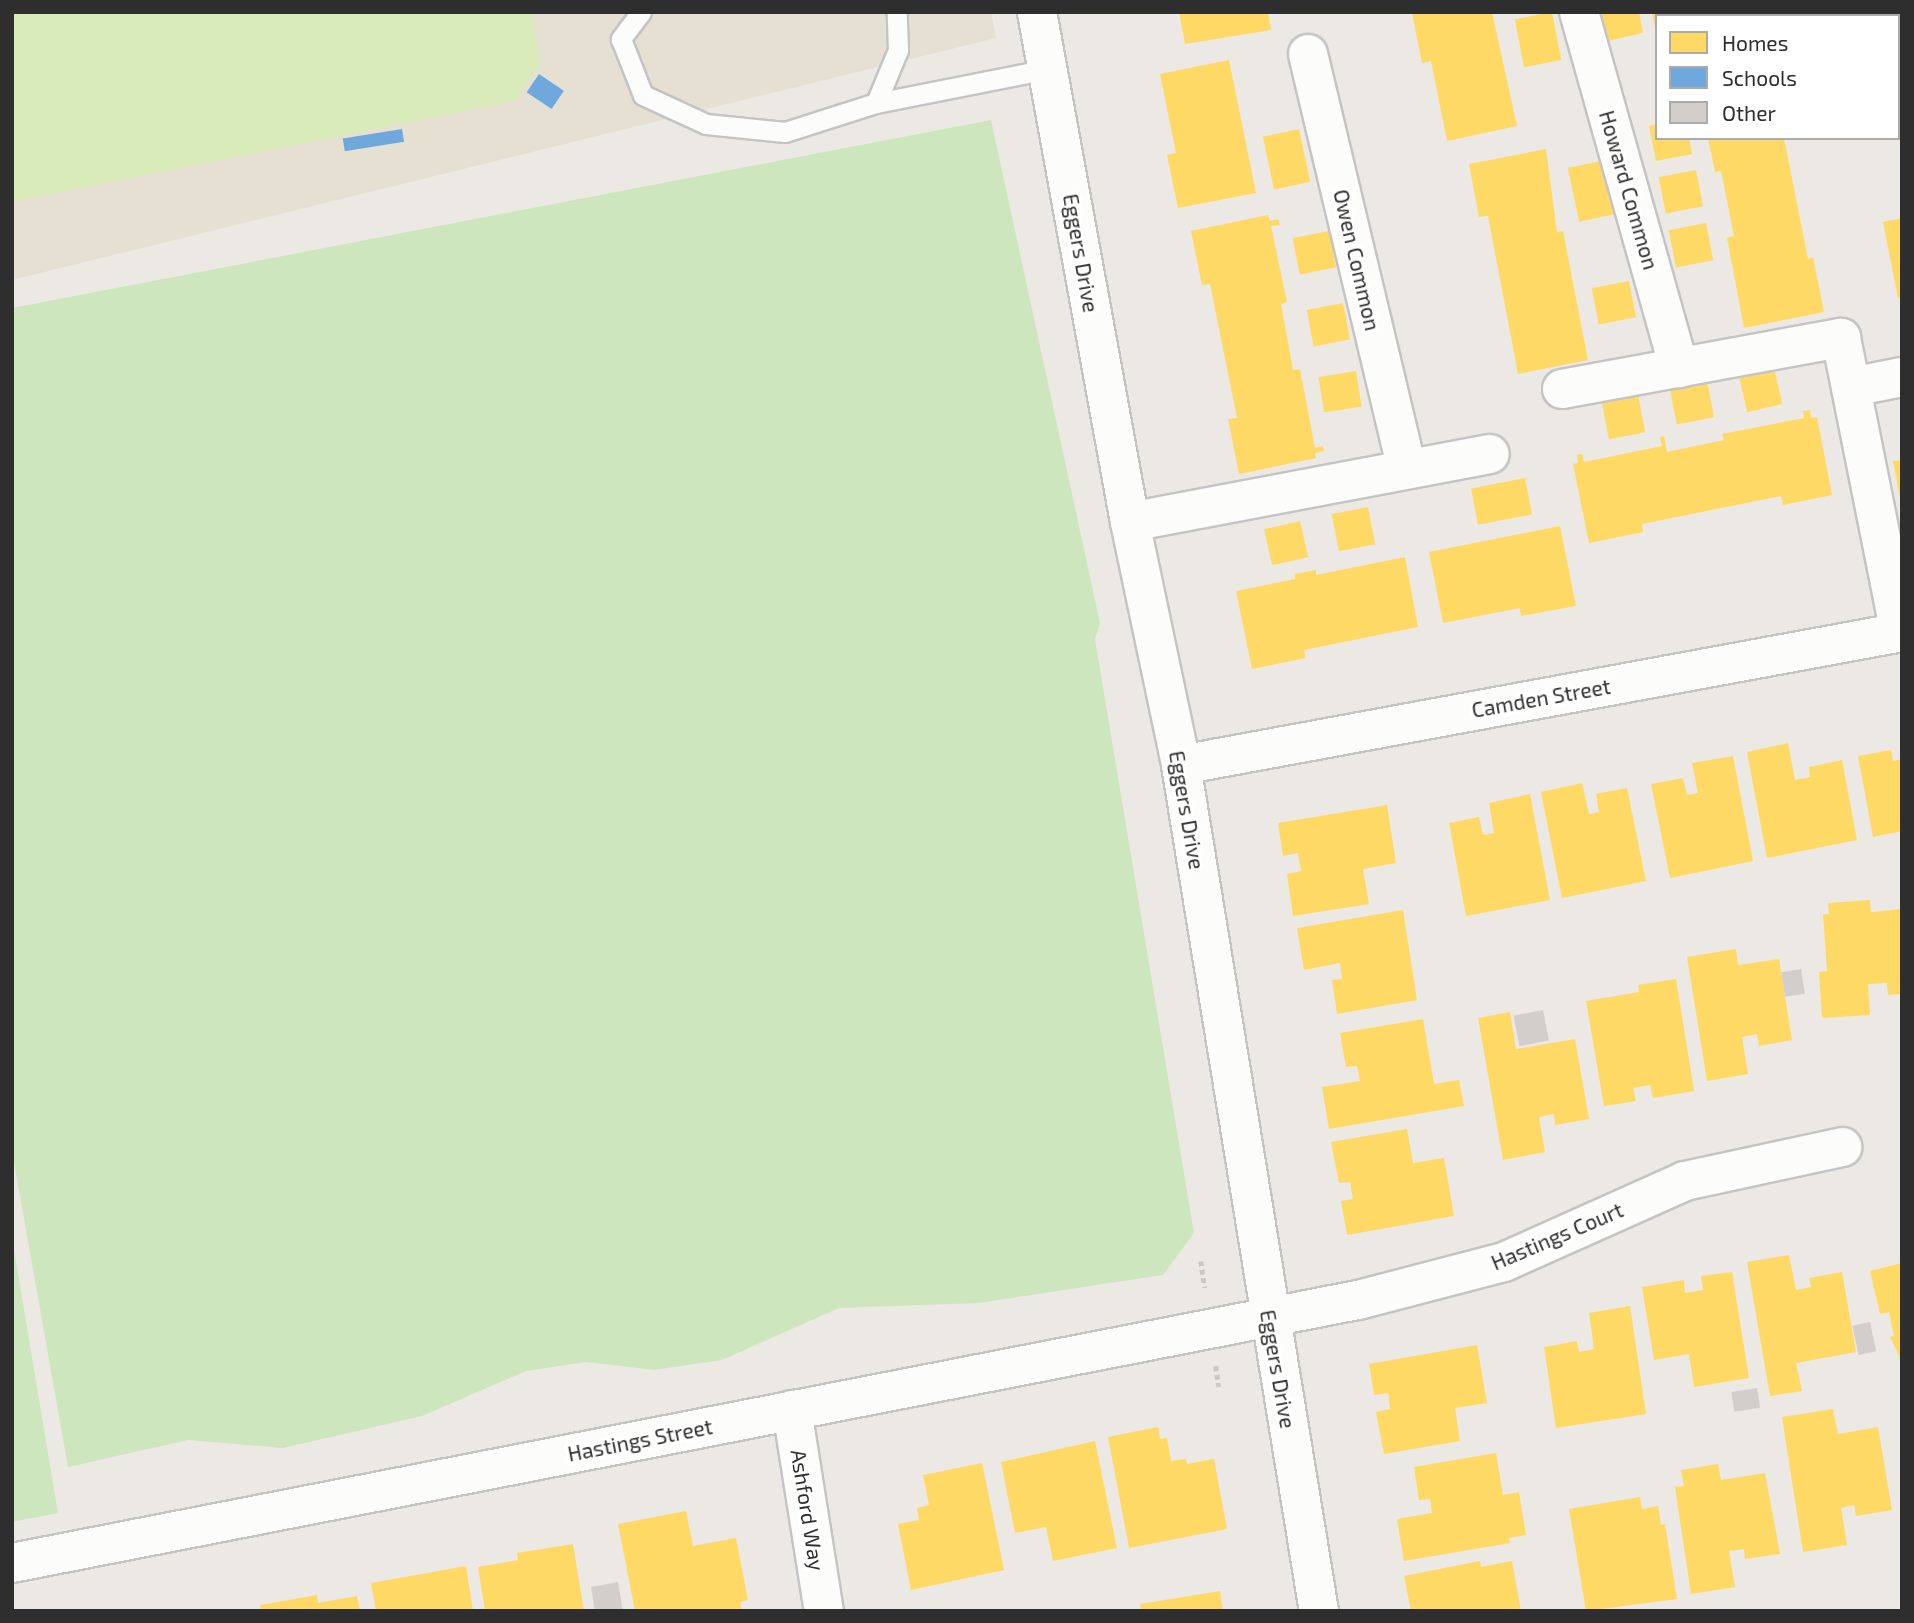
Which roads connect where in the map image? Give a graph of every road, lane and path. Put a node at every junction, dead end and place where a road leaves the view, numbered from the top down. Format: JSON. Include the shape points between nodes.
{"nodes":[{"id":1,"x":641,"y":12,"type":"edge"},
{"id":2,"x":897,"y":12,"type":"edge"},
{"id":3,"x":1037,"y":12,"type":"edge"},
{"id":4,"x":1579,"y":12,"type":"edge"},
{"id":5,"x":1308,"y":54,"type":"dead end"},
{"id":6,"x":1047,"y":69,"type":"junction"},
{"id":7,"x":876,"y":103,"type":"junction"},
{"id":8,"x":1679,"y":368,"type":"junction"},
{"id":9,"x":1902,"y":377,"type":"edge"},
{"id":10,"x":1851,"y":387,"type":"junction"},
{"id":11,"x":1562,"y":389,"type":"dead end"},
{"id":12,"x":1490,"y":453,"type":"dead end"},
{"id":13,"x":1406,"y":466,"type":"junction"},
{"id":14,"x":1130,"y":522,"type":"junction"},
{"id":15,"x":1901,"y":632,"type":"edge"},
{"id":16,"x":1181,"y":765,"type":"junction"},
{"id":17,"x":1842,"y":1147,"type":"dead end"},
{"id":18,"x":1268,"y":1316,"type":"junction"},
{"id":19,"x":792,"y":1410,"type":"junction"},
{"id":20,"x":12,"y":1563,"type":"edge"},
{"id":21,"x":824,"y":1611,"type":"edge"},
{"id":22,"x":1319,"y":1611,"type":"edge"}],
"edges":[{"from":1,"to":7,"type":"lane","via":[[621,39],[643,95],[706,124],[785,132]]},
{"from":2,"to":7,"type":"lane","via":[[898,50]]},
{"from":3,"to":6,"type":"street","name":"Eggers Drive"},
{"from":4,"to":8,"type":"street","name":"Howard Common"},
{"from":5,"to":13,"type":"street","name":"Owen Common"},
{"from":6,"to":7,"type":"lane"},
{"from":6,"to":14,"type":"street","name":"Eggers Drive"},
{"from":8,"to":10,"type":"street","via":[[1841,338]]},
{"from":8,"to":11,"type":"street"},
{"from":9,"to":10,"type":"street"},
{"from":10,"to":15,"type":"street"},
{"from":12,"to":13,"type":"street"},
{"from":13,"to":14,"type":"street"},
{"from":14,"to":16,"type":"street","name":"Eggers Drive"},
{"from":15,"to":16,"type":"street","name":"Camden Street"},
{"from":16,"to":18,"type":"street","name":"Eggers Drive"},
{"from":17,"to":18,"type":"street","name":"Hastings Court","via":[[1685,1181],[1504,1262],[1358,1300]]},
{"from":18,"to":19,"type":"street","name":"Hastings Street"},
{"from":18,"to":22,"type":"street","name":"Eggers Drive"},
{"from":19,"to":20,"type":"street","name":"Hastings Street"},
{"from":19,"to":21,"type":"street","name":"Ashford Way"}]}
